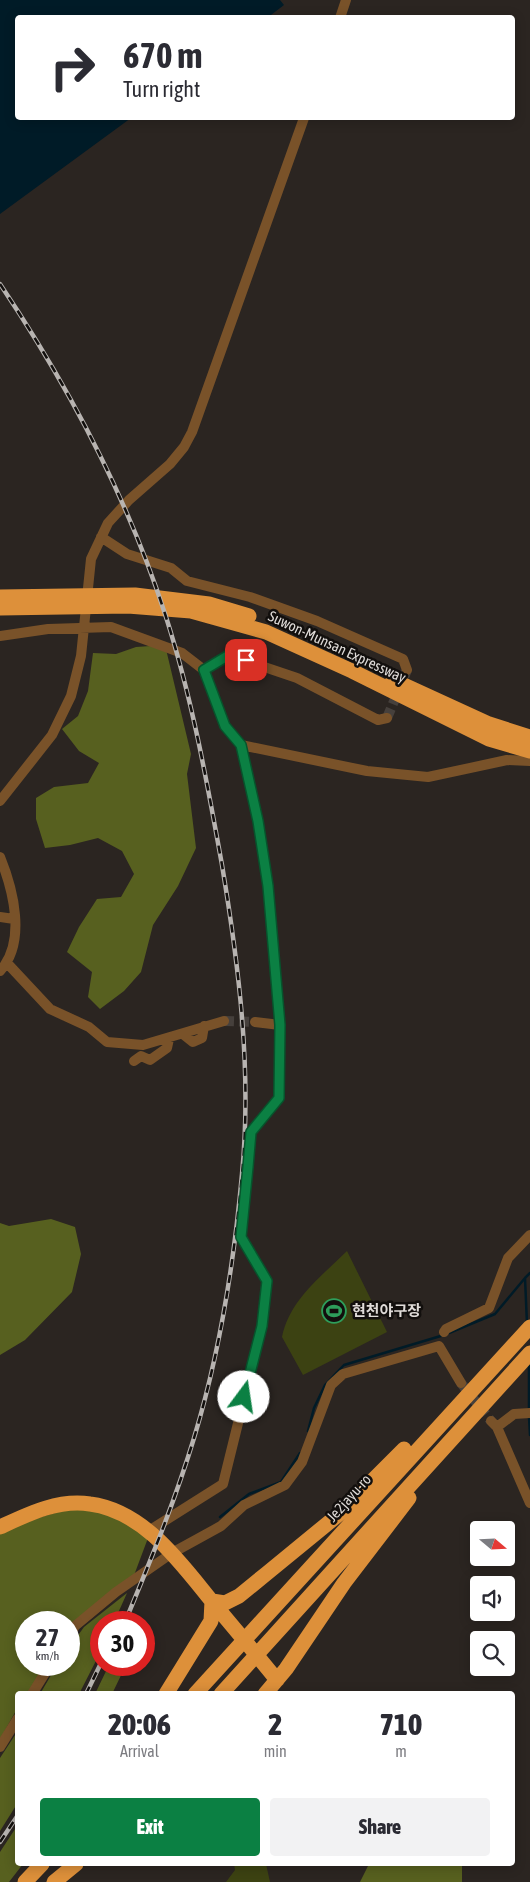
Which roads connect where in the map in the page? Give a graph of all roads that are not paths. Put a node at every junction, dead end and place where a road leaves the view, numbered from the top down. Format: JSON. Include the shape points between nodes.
{"nodes":[{"id":1,"x":346,"y":0,"type":"edge"},
{"id":2,"x":341,"y":15,"type":"edge"},
{"id":3,"x":303,"y":120,"type":"edge"},
{"id":4,"x":101,"y":537,"type":"junction"},
{"id":5,"x":0,"y":597,"type":"edge"},
{"id":6,"x":0,"y":608,"type":"edge"},
{"id":7,"x":0,"y":636,"type":"edge"},
{"id":8,"x":204,"y":670,"type":"junction"},
{"id":9,"x":407,"y":670,"type":"dead end"},
{"id":10,"x":387,"y":718,"type":"dead end"},
{"id":11,"x":489,"y":731,"type":"junction"},
{"id":12,"x":530,"y":737,"type":"edge"},
{"id":13,"x":241,"y":745,"type":"junction"},
{"id":14,"x":530,"y":751,"type":"edge"},
{"id":15,"x":530,"y":760,"type":"edge"},
{"id":16,"x":0,"y":801,"type":"edge"},
{"id":17,"x":0,"y":857,"type":"edge"},
{"id":18,"x":0,"y":917,"type":"edge"},
{"id":19,"x":14,"y":919,"type":"junction"},
{"id":20,"x":4,"y":967,"type":"edge"},
{"id":21,"x":224,"y":1020,"type":"tunnel mouth"},
{"id":22,"x":256,"y":1022,"type":"tunnel mouth"},
{"id":23,"x":280,"y":1025,"type":"junction"},
{"id":24,"x":169,"y":1039,"type":"junction"},
{"id":25,"x":134,"y":1061,"type":"dead end"},
{"id":26,"x":530,"y":1235,"type":"edge"},
{"id":27,"x":530,"y":1327,"type":"edge"},
{"id":28,"x":444,"y":1332,"type":"dead end"},
{"id":29,"x":530,"y":1353,"type":"edge"},
{"id":30,"x":461,"y":1383,"type":"tunnel mouth"},
{"id":31,"x":478,"y":1383,"type":"junction"},
{"id":32,"x":489,"y":1396,"type":"junction"},
{"id":33,"x":530,"y":1413,"type":"edge"},
{"id":34,"x":530,"y":1503,"type":"edge"},
{"id":35,"x":0,"y":1527,"type":"edge"},
{"id":36,"x":147,"y":1532,"type":"junction"},
{"id":37,"x":172,"y":1552,"type":"junction"},
{"id":38,"x":212,"y":1601,"type":"junction"},
{"id":39,"x":80,"y":1622,"type":"edge"},
{"id":40,"x":43,"y":1676,"type":"edge"},
{"id":41,"x":277,"y":1680,"type":"junction"},
{"id":42,"x":34,"y":1691,"type":"edge"},
{"id":43,"x":168,"y":1691,"type":"edge"},
{"id":44,"x":198,"y":1691,"type":"edge"},
{"id":45,"x":224,"y":1691,"type":"edge"},
{"id":46,"x":268,"y":1691,"type":"edge"},
{"id":47,"x":15,"y":1723,"type":"edge"},
{"id":48,"x":0,"y":1747,"type":"edge"},
{"id":49,"x":32,"y":1866,"type":"edge"},
{"id":50,"x":40,"y":1866,"type":"edge"},
{"id":51,"x":63,"y":1866,"type":"edge"},
{"id":52,"x":74,"y":1866,"type":"edge"},
{"id":53,"x":20,"y":1882,"type":"edge"},
{"id":54,"x":25,"y":1882,"type":"edge"},
{"id":55,"x":48,"y":1882,"type":"edge"},
{"id":56,"x":54,"y":1882,"type":"edge"}],
"edges":[{"from":1,"to":2,"type":"street"},
{"from":3,"to":4,"type":"street","via":[[188,440],[164,470],[115,513]]},
{"from":4,"to":9,"type":"street","via":[[127,554],[170,568],[187,580],[250,597],[317,621],[403,659]]},
{"from":4,"to":16,"type":"street","via":[[91,559],[81,656],[71,696],[52,735]]},
{"from":5,"to":11,"type":"highway","name":"Suwon-Munsan Expressway","via":[[135,595],[209,604],[268,622]]},
{"from":6,"to":11,"type":"highway","name":"Suwon-Munsan Expressway","via":[[128,606],[191,611],[266,632]]},
{"from":7,"to":8,"type":"street","via":[[48,629],[112,627],[182,653]]},
{"from":8,"to":10,"type":"street","via":[[229,655],[297,678],[378,720]]},
{"from":8,"to":13,"type":"street","via":[[225,726]]},
{"from":11,"to":12,"type":"highway","name":"Suwon-Munsan Expressway"},
{"from":11,"to":14,"type":"highway","name":"Suwon-Munsan Expressway"},
{"from":13,"to":15,"type":"street","via":[[367,771],[428,777],[507,760]]},
{"from":13,"to":23,"type":"street","via":[[268,886]]},
{"from":17,"to":19,"type":"street","via":[[11,884]]},
{"from":18,"to":19,"type":"street"},
{"from":19,"to":20,"type":"street","via":[[16,940]]},
{"from":20,"to":24,"type":"street","via":[[50,1009],[89,1027],[107,1042],[143,1045]]},
{"from":21,"to":24,"type":"street"},
{"from":22,"to":23,"type":"street"},
{"from":23,"to":36,"type":"street","via":[[279,1098],[251,1132],[241,1237],[267,1281],[262,1326],[223,1484]]},
{"from":24,"to":25,"type":"street","via":[[167,1048],[150,1060],[141,1056]]},
{"from":26,"to":28,"type":"street","via":[[508,1258],[489,1308],[446,1328]]},
{"from":27,"to":31,"type":"highway","name":"Je2jayu-ro"},
{"from":29,"to":32,"type":"highway"},
{"from":30,"to":37,"type":"street","via":[[439,1346],[343,1374],[331,1385],[302,1462],[285,1485],[244,1504],[221,1526]]},
{"from":31,"to":38,"type":"highway","via":[[422,1430],[338,1515],[239,1596],[225,1603]]},
{"from":31,"to":44,"type":"highway","name":"Je2jayu-ro"},
{"from":32,"to":41,"type":"highway","via":[[461,1441],[412,1494]]},
{"from":32,"to":45,"type":"highway"},
{"from":33,"to":34,"type":"street","via":[[514,1414],[494,1424]]},
{"from":35,"to":36,"type":"highway","via":[[39,1510],[66,1504],[91,1504],[116,1511]]},
{"from":36,"to":37,"type":"highway"},
{"from":37,"to":38,"type":"highway"},
{"from":37,"to":39,"type":"street"},
{"from":38,"to":41,"type":"highway"},
{"from":38,"to":43,"type":"highway","via":[[211,1621]]},
{"from":40,"to":42,"type":"street"},
{"from":41,"to":46,"type":"highway"},
{"from":47,"to":48,"type":"street"},
{"from":49,"to":53,"type":"highway"},
{"from":50,"to":54,"type":"highway"},
{"from":51,"to":55,"type":"highway"},
{"from":52,"to":56,"type":"highway"}]}
